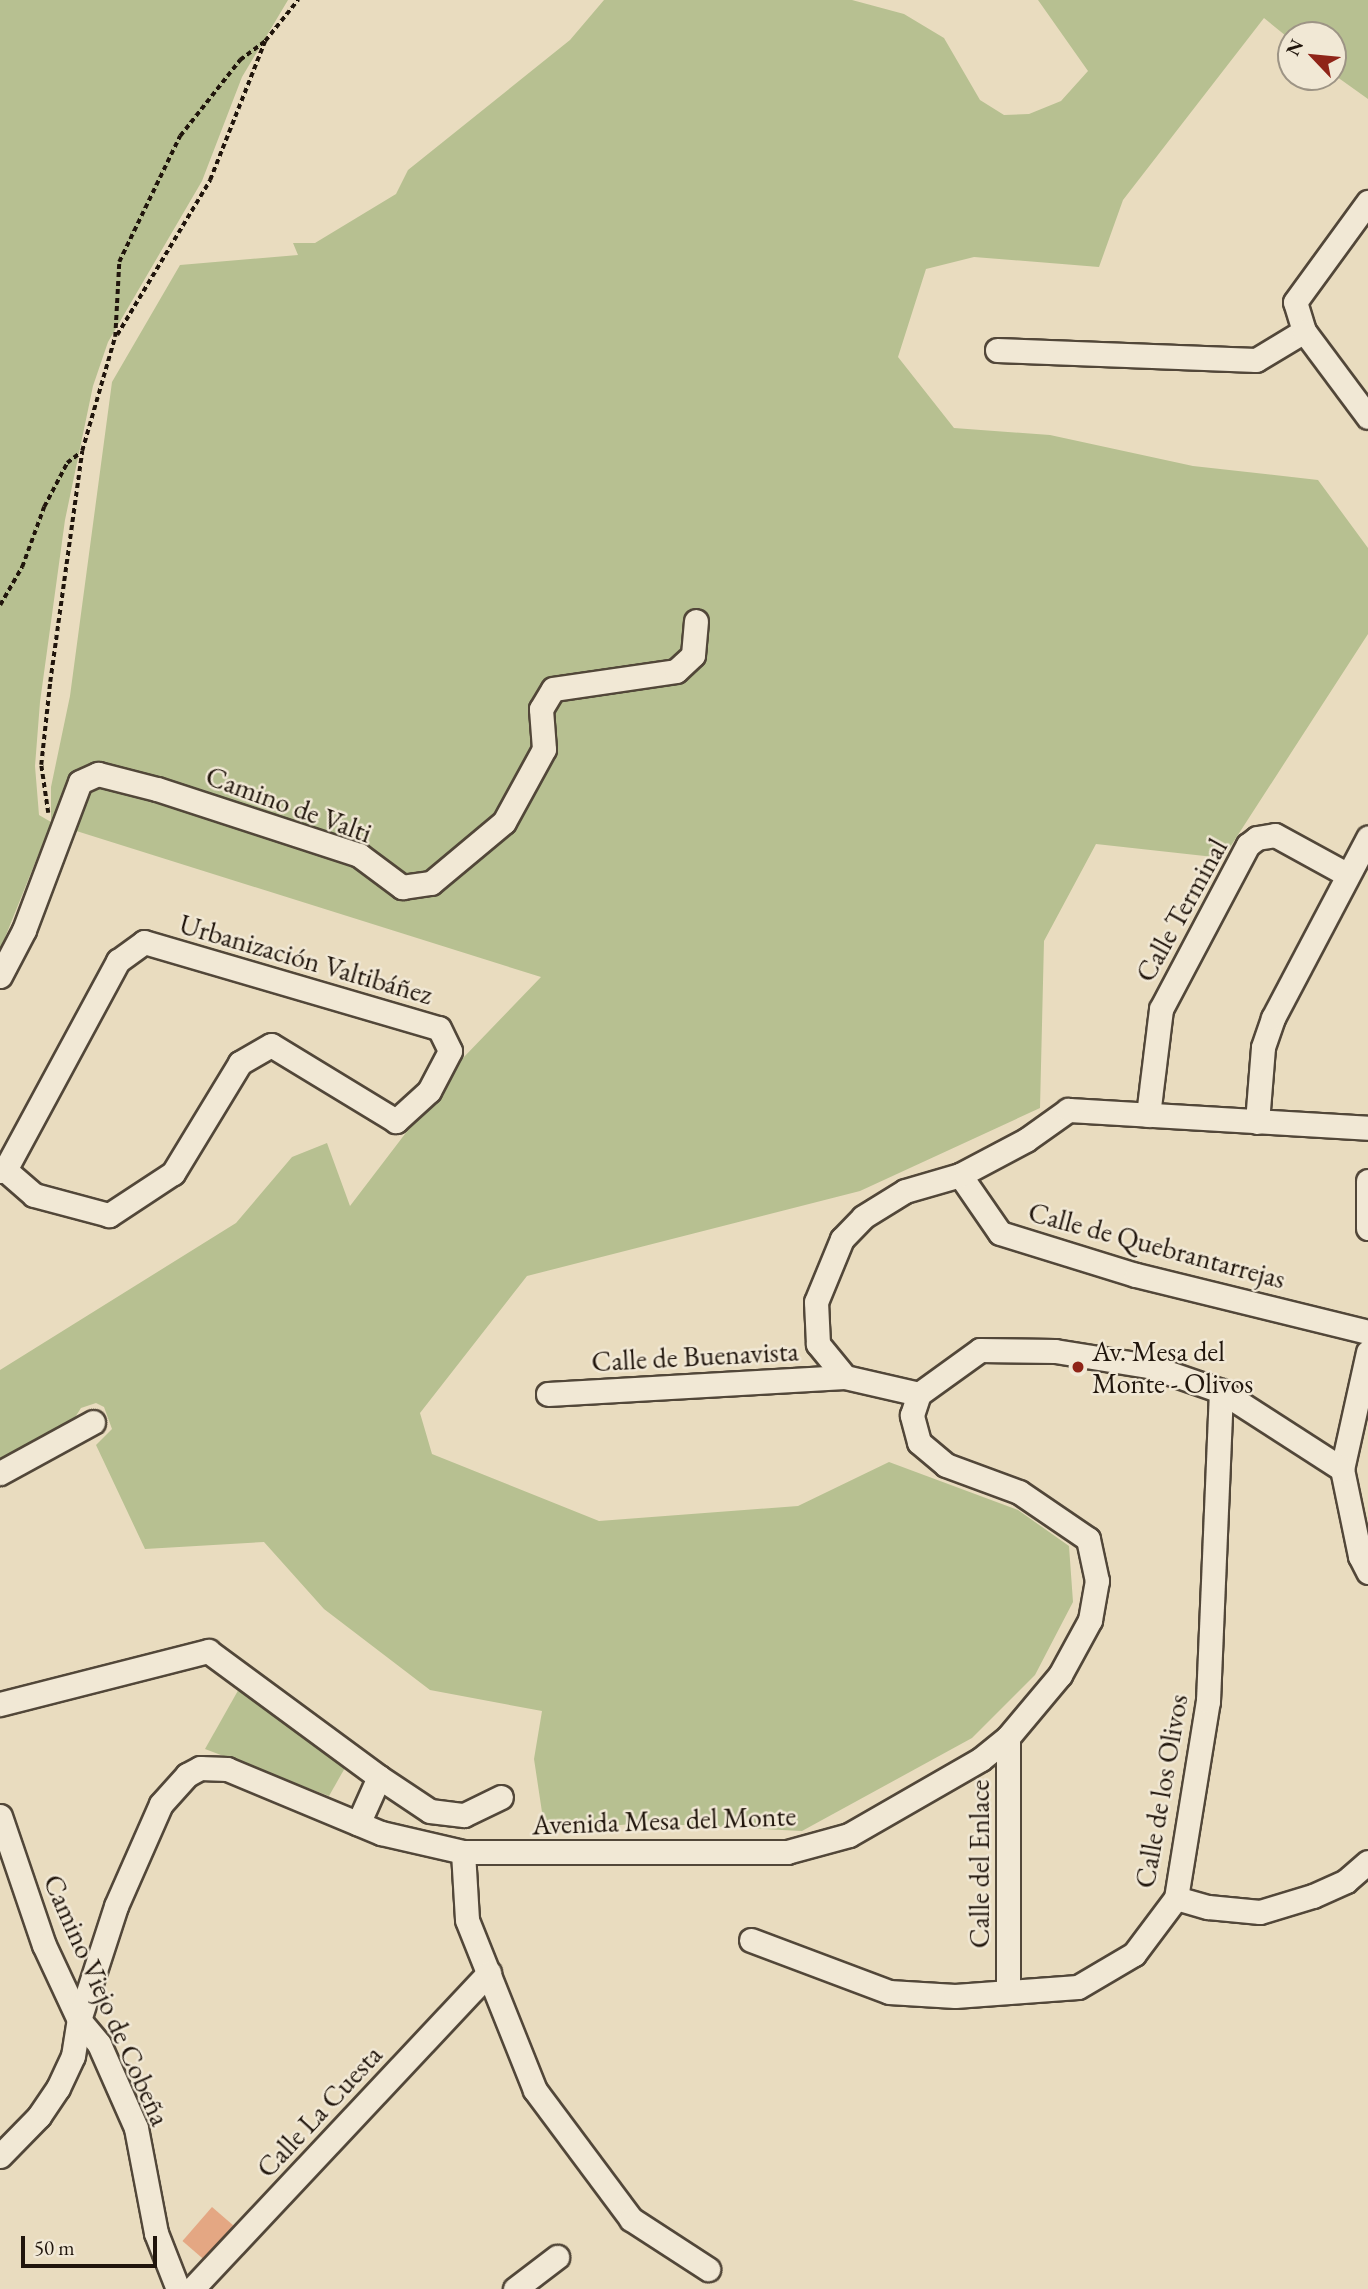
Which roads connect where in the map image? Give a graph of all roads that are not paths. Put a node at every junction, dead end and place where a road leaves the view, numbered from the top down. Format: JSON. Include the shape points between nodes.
{"nodes":[{"id":1,"x":1368,"y":202,"type":"edge"},
{"id":2,"x":1304,"y":331,"type":"junction"},
{"id":3,"x":997,"y":350,"type":"dead end"},
{"id":4,"x":1368,"y":417,"type":"edge"},
{"id":5,"x":696,"y":621,"type":"dead end"},
{"id":6,"x":1368,"y":838,"type":"edge"},
{"id":7,"x":1348,"y":875,"type":"junction"},
{"id":8,"x":0,"y":976,"type":"edge"},
{"id":9,"x":1148,"y":1115,"type":"junction"},
{"id":10,"x":1257,"y":1122,"type":"junction"},
{"id":11,"x":1368,"y":1128,"type":"edge"},
{"id":12,"x":3,"y":1171,"type":"edge"},
{"id":13,"x":960,"y":1175,"type":"junction"},
{"id":14,"x":1368,"y":1181,"type":"edge"},
{"id":15,"x":1368,"y":1228,"type":"edge"},
{"id":16,"x":1368,"y":1332,"type":"edge"},
{"id":17,"x":1368,"y":1352,"type":"edge"},
{"id":18,"x":845,"y":1377,"type":"junction"},
{"id":19,"x":1221,"y":1391,"type":"junction"},
{"id":20,"x":548,"y":1394,"type":"dead end"},
{"id":21,"x":919,"y":1394,"type":"junction"},
{"id":22,"x":93,"y":1422,"type":"dead end"},
{"id":23,"x":1342,"y":1469,"type":"junction"},
{"id":24,"x":0,"y":1473,"type":"edge"},
{"id":25,"x":1365,"y":1562,"type":"edge"},
{"id":26,"x":0,"y":1704,"type":"edge"},
{"id":27,"x":1008,"y":1737,"type":"junction"},
{"id":28,"x":379,"y":1777,"type":"junction"},
{"id":29,"x":501,"y":1797,"type":"dead end"},
{"id":30,"x":0,"y":1816,"type":"edge"},
{"id":31,"x":358,"y":1824,"type":"junction"},
{"id":32,"x":463,"y":1852,"type":"junction"},
{"id":33,"x":1368,"y":1862,"type":"edge"},
{"id":34,"x":1177,"y":1898,"type":"junction"},
{"id":35,"x":751,"y":1940,"type":"dead end"},
{"id":36,"x":489,"y":1973,"type":"junction"},
{"id":37,"x":1009,"y":1992,"type":"junction"},
{"id":38,"x":79,"y":2020,"type":"junction"},
{"id":39,"x":0,"y":2157,"type":"edge"},
{"id":40,"x":557,"y":2257,"type":"dead end"},
{"id":41,"x":708,"y":2269,"type":"dead end"},
{"id":42,"x":178,"y":2289,"type":"edge"},
{"id":43,"x":192,"y":2289,"type":"edge"},
{"id":44,"x":515,"y":2289,"type":"edge"}],
"edges":[{"from":1,"to":2,"type":"street","via":[[1295,302]]},
{"from":2,"to":3,"type":"street","via":[[1256,360]]},
{"from":2,"to":4,"type":"street"},
{"from":5,"to":8,"type":"street","name":"Camino de Valti","via":[[693,655],[676,671],[553,689],[541,709],[544,749],[504,822],[430,883],[402,887],[359,855],[98,774],[80,782],[24,930]]},
{"from":6,"to":7,"type":"street"},
{"from":7,"to":9,"type":"street","name":"Calle Terminal","via":[[1275,835],[1248,845],[1161,1009]]},
{"from":7,"to":10,"type":"street","via":[[1273,1017],[1263,1047]]},
{"from":9,"to":10,"type":"street"},
{"from":9,"to":13,"type":"street","via":[[1068,1110],[1026,1140]]},
{"from":10,"to":11,"type":"street"},
{"from":12,"to":12,"type":"street","name":"Urbanización Valtibáñez","via":[[118,961],[144,942],[439,1028],[450,1051],[429,1091],[396,1121],[271,1045],[240,1063],[173,1173],[109,1215],[34,1195]]},
{"from":13,"to":16,"type":"street","name":"Calle de Quebrantarrejas","via":[[1000,1233],[1136,1275]]},
{"from":13,"to":18,"type":"street","via":[[905,1191],[863,1217],[842,1239],[816,1302],[818,1344]]},
{"from":14,"to":15,"type":"street"},
{"from":17,"to":23,"type":"street"},
{"from":18,"to":20,"type":"street","name":"Calle de Buenavista"},
{"from":18,"to":21,"type":"street","name":"Calle de Buenavista"},
{"from":19,"to":21,"type":"street","via":[[1149,1366],[1055,1351],[980,1350]]},
{"from":19,"to":23,"type":"street"},
{"from":19,"to":34,"type":"street","name":"Calle de los Olivos","via":[[1208,1701]]},
{"from":21,"to":27,"type":"street","name":"Avenida Mesa del Monte","via":[[912,1415],[919,1442],[946,1465],[1019,1492],[1088,1539],[1097,1581],[1090,1620],[1060,1675]]},
{"from":22,"to":24,"type":"street"},
{"from":23,"to":25,"type":"street"},
{"from":26,"to":28,"type":"street","via":[[208,1651]]},
{"from":27,"to":32,"type":"street","name":"Avenida Mesa del Monte","via":[[981,1759],[849,1835],[787,1852]]},
{"from":27,"to":37,"type":"street","name":"Calle del Enlace"},
{"from":28,"to":29,"type":"street","via":[[430,1811],[464,1815]]},
{"from":28,"to":31,"type":"street"},
{"from":30,"to":38,"type":"street","name":"Camino Viejo de Cobeña","via":[[44,1945]]},
{"from":31,"to":32,"type":"street","name":"Avenida Mesa del Monte"},
{"from":31,"to":38,"type":"street","name":"Avenida Mesa del Monte","via":[[227,1769],[200,1768],[187,1775],[161,1804],[116,1906]]},
{"from":32,"to":36,"type":"street","via":[[467,1920]]},
{"from":33,"to":34,"type":"street","via":[[1346,1881],[1260,1912],[1208,1907]]},
{"from":34,"to":37,"type":"street","name":"Calle de los Olivos","via":[[1134,1954],[1078,1987]]},
{"from":35,"to":37,"type":"street","name":"Calle de los Olivos","via":[[889,1992],[955,1996]]},
{"from":36,"to":41,"type":"street","via":[[542,2101],[631,2219]]},
{"from":36,"to":43,"type":"street","name":"Calle La Cuesta"},
{"from":38,"to":39,"type":"street","name":"Avenida Mesa del Monte","via":[[74,2056],[58,2088]]},
{"from":38,"to":42,"type":"street","name":"Camino Viejo de Cobeña","via":[[99,2044],[136,2128],[156,2233]]},
{"from":40,"to":44,"type":"street"}]}
